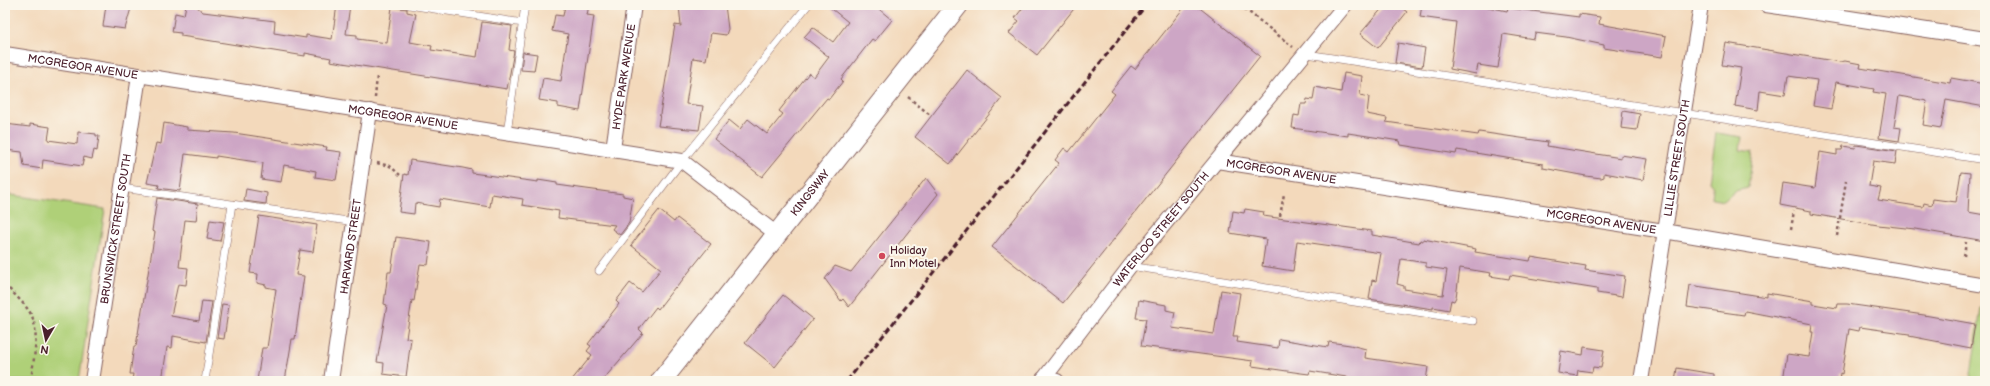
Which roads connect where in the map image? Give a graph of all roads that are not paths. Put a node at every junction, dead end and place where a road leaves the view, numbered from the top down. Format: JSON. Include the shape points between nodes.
{"nodes":[{"id":1,"x":409,"y":5,"type":"edge"},
{"id":2,"x":526,"y":5,"type":"edge"},
{"id":3,"x":634,"y":5,"type":"edge"},
{"id":4,"x":808,"y":5,"type":"edge"},
{"id":5,"x":958,"y":5,"type":"edge"},
{"id":6,"x":1345,"y":5,"type":"edge"},
{"id":7,"x":1701,"y":5,"type":"edge"},
{"id":8,"x":1766,"y":5,"type":"edge"},
{"id":9,"x":523,"y":23,"type":"junction"},
{"id":10,"x":1985,"y":39,"type":"edge"},
{"id":11,"x":5,"y":54,"type":"edge"},
{"id":12,"x":1306,"y":55,"type":"junction"},
{"id":13,"x":139,"y":76,"type":"junction"},
{"id":14,"x":372,"y":111,"type":"junction"},
{"id":15,"x":1683,"y":114,"type":"junction"},
{"id":16,"x":508,"y":133,"type":"junction"},
{"id":17,"x":613,"y":149,"type":"junction"},
{"id":18,"x":1985,"y":160,"type":"edge"},
{"id":19,"x":682,"y":161,"type":"junction"},
{"id":20,"x":1217,"y":161,"type":"junction"},
{"id":21,"x":122,"y":188,"type":"junction"},
{"id":22,"x":232,"y":204,"type":"junction"},
{"id":23,"x":355,"y":222,"type":"junction"},
{"id":24,"x":1664,"y":231,"type":"junction"},
{"id":25,"x":778,"y":234,"type":"junction"},
{"id":26,"x":1130,"y":266,"type":"junction"},
{"id":27,"x":598,"y":271,"type":"dead end"},
{"id":28,"x":1985,"y":285,"type":"edge"},
{"id":29,"x":1473,"y":321,"type":"dead end"},
{"id":30,"x":1042,"y":380,"type":"edge"},
{"id":31,"x":92,"y":381,"type":"edge"},
{"id":32,"x":205,"y":381,"type":"edge"},
{"id":33,"x":331,"y":381,"type":"edge"},
{"id":34,"x":661,"y":381,"type":"edge"},
{"id":35,"x":1057,"y":381,"type":"edge"},
{"id":36,"x":1641,"y":381,"type":"edge"}],
"edges":[{"from":1,"to":9,"type":"lane"},
{"from":2,"to":9,"type":"lane"},
{"from":3,"to":17,"type":"street","name":"HYDE PARK AVENUE"},
{"from":4,"to":19,"type":"lane"},
{"from":5,"to":25,"type":"main road","name":"KINGSWAY"},
{"from":6,"to":12,"type":"street","name":"WATERLOO STREET SOUTH"},
{"from":7,"to":15,"type":"street","name":"LILLIE STREET SOUTH"},
{"from":8,"to":10,"type":"street"},
{"from":9,"to":16,"type":"lane"},
{"from":11,"to":13,"type":"street","name":"MCGREGOR AVENUE"},
{"from":12,"to":15,"type":"lane"},
{"from":12,"to":20,"type":"street","name":"WATERLOO STREET SOUTH"},
{"from":13,"to":14,"type":"street","name":"MCGREGOR AVENUE"},
{"from":13,"to":21,"type":"street","name":"BRUNSWICK STREET SOUTH"},
{"from":14,"to":16,"type":"street","name":"MCGREGOR AVENUE"},
{"from":14,"to":23,"type":"street","name":"HARVARD STREET"},
{"from":15,"to":18,"type":"lane"},
{"from":15,"to":24,"type":"street","name":"LILLIE STREET SOUTH"},
{"from":16,"to":17,"type":"street","name":"MCGREGOR AVENUE"},
{"from":17,"to":19,"type":"street","name":"MCGREGOR AVENUE"},
{"from":19,"to":25,"type":"street","name":"MCGREGOR AVENUE"},
{"from":19,"to":27,"type":"lane"},
{"from":20,"to":24,"type":"street","name":"MCGREGOR AVENUE"},
{"from":20,"to":26,"type":"street","name":"WATERLOO STREET SOUTH"},
{"from":21,"to":22,"type":"lane"},
{"from":21,"to":31,"type":"street","name":"BRUNSWICK STREET SOUTH"},
{"from":22,"to":23,"type":"lane"},
{"from":22,"to":32,"type":"lane"},
{"from":23,"to":33,"type":"street","name":"HARVARD STREET"},
{"from":24,"to":28,"type":"street","name":"MCGREGOR AVENUE"},
{"from":24,"to":36,"type":"street","name":"LILLIE STREET SOUTH"},
{"from":25,"to":34,"type":"main road","name":"KINGSWAY"},
{"from":26,"to":29,"type":"lane"},
{"from":26,"to":30,"type":"street","name":"WATERLOO STREET SOUTH"},
{"from":30,"to":35,"type":"street"}]}
